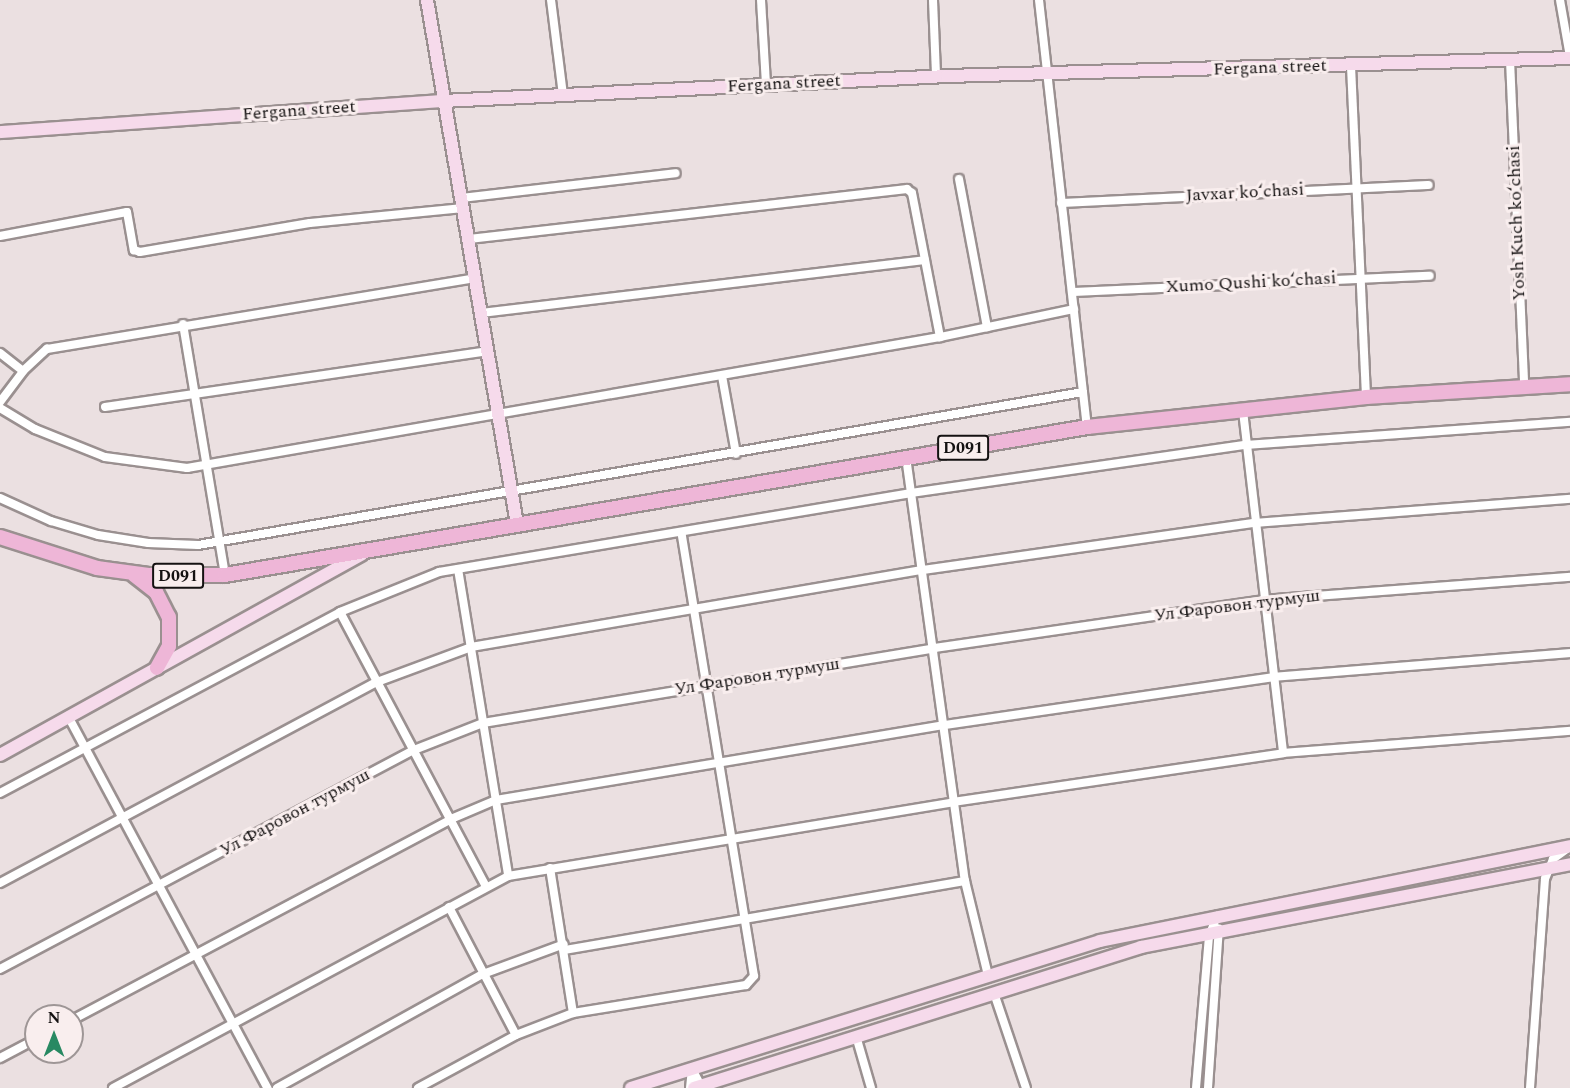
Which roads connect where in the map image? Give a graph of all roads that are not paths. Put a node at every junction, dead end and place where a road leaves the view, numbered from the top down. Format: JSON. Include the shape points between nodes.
{"nodes":[{"id":1,"x":427,"y":0,"type":"edge"},
{"id":2,"x":551,"y":0,"type":"edge"},
{"id":3,"x":761,"y":0,"type":"edge"},
{"id":4,"x":933,"y":0,"type":"edge"},
{"id":5,"x":1039,"y":0,"type":"edge"},
{"id":6,"x":1560,"y":0,"type":"edge"},
{"id":7,"x":1570,"y":57,"type":"edge"},
{"id":8,"x":1510,"y":60,"type":"junction"},
{"id":9,"x":1351,"y":66,"type":"junction"},
{"id":10,"x":1045,"y":74,"type":"junction"},
{"id":11,"x":936,"y":76,"type":"junction"},
{"id":12,"x":766,"y":85,"type":"junction"},
{"id":13,"x":562,"y":95,"type":"junction"},
{"id":14,"x":443,"y":100,"type":"junction"},
{"id":15,"x":0,"y":132,"type":"edge"},
{"id":16,"x":676,"y":173,"type":"dead end"},
{"id":17,"x":959,"y":178,"type":"dead end"},
{"id":18,"x":1429,"y":185,"type":"dead end"},
{"id":19,"x":1357,"y":187,"type":"junction"},
{"id":20,"x":462,"y":203,"type":"junction"},
{"id":21,"x":1061,"y":203,"type":"junction"},
{"id":22,"x":0,"y":236,"type":"edge"},
{"id":23,"x":469,"y":239,"type":"junction"},
{"id":24,"x":925,"y":260,"type":"junction"},
{"id":25,"x":1430,"y":276,"type":"dead end"},
{"id":26,"x":475,"y":278,"type":"junction"},
{"id":27,"x":1361,"y":278,"type":"junction"},
{"id":28,"x":1072,"y":292,"type":"junction"},
{"id":29,"x":1074,"y":309,"type":"junction"},
{"id":30,"x":481,"y":313,"type":"junction"},
{"id":31,"x":183,"y":324,"type":"junction"},
{"id":32,"x":987,"y":327,"type":"junction"},
{"id":33,"x":940,"y":337,"type":"junction"},
{"id":34,"x":487,"y":351,"type":"junction"},
{"id":35,"x":0,"y":353,"type":"edge"},
{"id":36,"x":23,"y":371,"type":"junction"},
{"id":37,"x":722,"y":376,"type":"junction"},
{"id":38,"x":1570,"y":384,"type":"edge"},
{"id":39,"x":1524,"y":387,"type":"junction"},
{"id":40,"x":1083,"y":392,"type":"junction"},
{"id":41,"x":195,"y":394,"type":"junction"},
{"id":42,"x":1366,"y":397,"type":"junction"},
{"id":43,"x":0,"y":402,"type":"edge"},
{"id":44,"x":105,"y":407,"type":"dead end"},
{"id":45,"x":0,"y":408,"type":"edge"},
{"id":46,"x":1243,"y":411,"type":"junction"},
{"id":47,"x":498,"y":415,"type":"junction"},
{"id":48,"x":1570,"y":422,"type":"edge"},
{"id":49,"x":1087,"y":427,"type":"junction"},
{"id":50,"x":1246,"y":445,"type":"junction"},
{"id":51,"x":736,"y":454,"type":"junction"},
{"id":52,"x":906,"y":457,"type":"junction"},
{"id":53,"x":207,"y":465,"type":"junction"},
{"id":54,"x":511,"y":493,"type":"junction"},
{"id":55,"x":911,"y":493,"type":"junction"},
{"id":56,"x":0,"y":498,"type":"edge"},
{"id":57,"x":1570,"y":499,"type":"edge"},
{"id":58,"x":1255,"y":523,"type":"junction"},
{"id":59,"x":517,"y":524,"type":"junction"},
{"id":60,"x":681,"y":532,"type":"junction"},
{"id":61,"x":0,"y":537,"type":"edge"},
{"id":62,"x":219,"y":542,"type":"junction"},
{"id":63,"x":361,"y":555,"type":"junction"},
{"id":64,"x":458,"y":569,"type":"junction"},
{"id":65,"x":923,"y":570,"type":"junction"},
{"id":66,"x":123,"y":572,"type":"junction"},
{"id":67,"x":225,"y":575,"type":"junction"},
{"id":68,"x":1570,"y":577,"type":"edge"},
{"id":69,"x":1263,"y":600,"type":"junction"},
{"id":70,"x":694,"y":609,"type":"junction"},
{"id":71,"x":340,"y":612,"type":"junction"},
{"id":72,"x":471,"y":647,"type":"junction"},
{"id":73,"x":934,"y":648,"type":"junction"},
{"id":74,"x":1570,"y":653,"type":"edge"},
{"id":75,"x":157,"y":668,"type":"junction"},
{"id":76,"x":1273,"y":677,"type":"junction"},
{"id":77,"x":377,"y":682,"type":"junction"},
{"id":78,"x":706,"y":686,"type":"junction"},
{"id":79,"x":69,"y":718,"type":"junction"},
{"id":80,"x":483,"y":723,"type":"junction"},
{"id":81,"x":945,"y":725,"type":"junction"},
{"id":82,"x":1570,"y":731,"type":"edge"},
{"id":83,"x":84,"y":748,"type":"junction"},
{"id":84,"x":414,"y":750,"type":"junction"},
{"id":85,"x":1283,"y":753,"type":"junction"},
{"id":86,"x":0,"y":755,"type":"edge"},
{"id":87,"x":719,"y":762,"type":"junction"},
{"id":88,"x":0,"y":793,"type":"edge"},
{"id":89,"x":496,"y":800,"type":"junction"},
{"id":90,"x":953,"y":802,"type":"junction"},
{"id":91,"x":122,"y":818,"type":"junction"},
{"id":92,"x":451,"y":819,"type":"junction"},
{"id":93,"x":730,"y":838,"type":"junction"},
{"id":94,"x":1570,"y":846,"type":"edge"},
{"id":95,"x":1570,"y":864,"type":"edge"},
{"id":96,"x":550,"y":868,"type":"junction"},
{"id":97,"x":1547,"y":869,"type":"junction"},
{"id":98,"x":508,"y":876,"type":"junction"},
{"id":99,"x":965,"y":881,"type":"junction"},
{"id":100,"x":0,"y":883,"type":"edge"},
{"id":101,"x":157,"y":885,"type":"junction"},
{"id":102,"x":486,"y":887,"type":"junction"},
{"id":103,"x":448,"y":907,"type":"junction"},
{"id":104,"x":745,"y":916,"type":"junction"},
{"id":105,"x":1217,"y":916,"type":"junction"},
{"id":106,"x":1183,"y":923,"type":"junction"},
{"id":107,"x":1214,"y":935,"type":"junction"},
{"id":108,"x":1179,"y":941,"type":"junction"},
{"id":109,"x":565,"y":947,"type":"junction"},
{"id":110,"x":195,"y":954,"type":"junction"},
{"id":111,"x":0,"y":969,"type":"edge"},
{"id":112,"x":483,"y":974,"type":"junction"},
{"id":113,"x":988,"y":975,"type":"junction"},
{"id":114,"x":994,"y":993,"type":"junction"},
{"id":115,"x":573,"y":1013,"type":"junction"},
{"id":116,"x":84,"y":1014,"type":"edge"},
{"id":117,"x":233,"y":1024,"type":"junction"},
{"id":118,"x":516,"y":1035,"type":"junction"},
{"id":119,"x":856,"y":1036,"type":"junction"},
{"id":120,"x":24,"y":1045,"type":"edge"},
{"id":121,"x":0,"y":1058,"type":"edge"},
{"id":122,"x":692,"y":1069,"type":"junction"},
{"id":123,"x":671,"y":1076,"type":"junction"},
{"id":124,"x":702,"y":1086,"type":"edge"},
{"id":125,"x":113,"y":1088,"type":"edge"},
{"id":126,"x":267,"y":1088,"type":"edge"},
{"id":127,"x":277,"y":1088,"type":"edge"},
{"id":128,"x":418,"y":1088,"type":"edge"},
{"id":129,"x":631,"y":1088,"type":"edge"},
{"id":130,"x":678,"y":1088,"type":"edge"},
{"id":131,"x":871,"y":1088,"type":"edge"},
{"id":132,"x":1026,"y":1088,"type":"edge"},
{"id":133,"x":1196,"y":1088,"type":"edge"},
{"id":134,"x":1208,"y":1088,"type":"edge"},
{"id":135,"x":1530,"y":1088,"type":"edge"}],
"edges":[{"from":1,"to":14,"type":"street"},
{"from":2,"to":13,"type":"street"},
{"from":3,"to":12,"type":"street"},
{"from":4,"to":11,"type":"street"},
{"from":5,"to":10,"type":"street"},
{"from":6,"to":7,"type":"street"},
{"from":7,"to":8,"type":"street","name":"Fergana street"},
{"from":8,"to":9,"type":"street","name":"Fergana street"},
{"from":8,"to":39,"type":"street","name":"Yosh Kuch koʻchasi"},
{"from":9,"to":10,"type":"street","name":"Fergana street"},
{"from":9,"to":19,"type":"street"},
{"from":10,"to":11,"type":"street","name":"Fergana street"},
{"from":10,"to":21,"type":"street"},
{"from":11,"to":12,"type":"street","name":"Fergana street"},
{"from":12,"to":13,"type":"street","name":"Fergana street"},
{"from":13,"to":14,"type":"street","name":"Fergana street"},
{"from":14,"to":15,"type":"street","name":"Fergana street"},
{"from":14,"to":20,"type":"street"},
{"from":16,"to":20,"type":"street"},
{"from":17,"to":32,"type":"street"},
{"from":18,"to":19,"type":"street","name":"Javxar koʻchasi"},
{"from":19,"to":21,"type":"street","name":"Javxar koʻchasi"},
{"from":19,"to":27,"type":"street"},
{"from":20,"to":22,"type":"street","via":[[310,223],[140,252],[134,250],[127,212]]},
{"from":20,"to":23,"type":"street"},
{"from":21,"to":28,"type":"street"},
{"from":23,"to":24,"type":"street","via":[[907,189],[912,193]]},
{"from":23,"to":26,"type":"street"},
{"from":24,"to":30,"type":"street"},
{"from":24,"to":33,"type":"street"},
{"from":25,"to":27,"type":"street","name":"Xumo Qushi koʻchasi"},
{"from":26,"to":30,"type":"street"},
{"from":26,"to":31,"type":"street"},
{"from":27,"to":28,"type":"street","name":"Xumo Qushi koʻchasi"},
{"from":27,"to":42,"type":"street"},
{"from":28,"to":29,"type":"street"},
{"from":29,"to":32,"type":"street"},
{"from":29,"to":40,"type":"street"},
{"from":30,"to":34,"type":"street"},
{"from":31,"to":36,"type":"street","via":[[47,349]]},
{"from":31,"to":41,"type":"street"},
{"from":32,"to":33,"type":"street"},
{"from":33,"to":37,"type":"street"},
{"from":34,"to":41,"type":"street"},
{"from":34,"to":47,"type":"street"},
{"from":35,"to":36,"type":"street"},
{"from":36,"to":43,"type":"street"},
{"from":37,"to":47,"type":"street"},
{"from":37,"to":51,"type":"street"},
{"from":38,"to":39,"type":"main road","number":"D091"},
{"from":39,"to":42,"type":"main road","number":"D091"},
{"from":40,"to":49,"type":"street"},
{"from":40,"to":51,"type":"street"},
{"from":41,"to":44,"type":"street"},
{"from":41,"to":53,"type":"street"},
{"from":42,"to":46,"type":"main road","number":"D091"},
{"from":45,"to":53,"type":"street","via":[[35,429],[105,457],[161,466]]},
{"from":46,"to":49,"type":"main road","number":"D091"},
{"from":46,"to":50,"type":"street"},
{"from":47,"to":53,"type":"street"},
{"from":47,"to":54,"type":"street"},
{"from":48,"to":50,"type":"street"},
{"from":49,"to":52,"type":"main road","number":"D091"},
{"from":50,"to":55,"type":"street"},
{"from":50,"to":58,"type":"street"},
{"from":51,"to":54,"type":"street"},
{"from":52,"to":55,"type":"street"},
{"from":52,"to":59,"type":"main road","number":"D091"},
{"from":53,"to":62,"type":"street"},
{"from":54,"to":59,"type":"street"},
{"from":54,"to":62,"type":"street"},
{"from":55,"to":60,"type":"street"},
{"from":55,"to":65,"type":"street"},
{"from":56,"to":62,"type":"street","via":[[51,521],[123,540],[198,545]]},
{"from":57,"to":58,"type":"street"},
{"from":58,"to":65,"type":"street"},
{"from":58,"to":69,"type":"street"},
{"from":59,"to":63,"type":"main road","number":"D091"},
{"from":60,"to":64,"type":"street"},
{"from":60,"to":70,"type":"street"},
{"from":61,"to":66,"type":"main road","number":"D091","via":[[64,560]]},
{"from":62,"to":67,"type":"street"},
{"from":63,"to":67,"type":"main road","number":"D091"},
{"from":63,"to":75,"type":"street"},
{"from":64,"to":71,"type":"street","via":[[439,572]]},
{"from":64,"to":72,"type":"street"},
{"from":65,"to":70,"type":"street"},
{"from":65,"to":73,"type":"street"},
{"from":66,"to":67,"type":"main road","number":"D091"},
{"from":66,"to":75,"type":"main road","via":[[151,586],[167,611],[169,646]]},
{"from":68,"to":69,"type":"street","name":"Ул Фаровон турмуш"},
{"from":69,"to":73,"type":"street","name":"Ул Фаровон турмуш"},
{"from":69,"to":76,"type":"street"},
{"from":70,"to":72,"type":"street"},
{"from":70,"to":78,"type":"street"},
{"from":71,"to":77,"type":"street"},
{"from":71,"to":83,"type":"street"},
{"from":72,"to":77,"type":"street"},
{"from":72,"to":80,"type":"street"},
{"from":73,"to":78,"type":"street","name":"Ул Фаровон турмуш"},
{"from":73,"to":81,"type":"street"},
{"from":74,"to":76,"type":"street"},
{"from":75,"to":79,"type":"street"},
{"from":76,"to":81,"type":"street"},
{"from":76,"to":85,"type":"street"},
{"from":77,"to":84,"type":"street"},
{"from":77,"to":91,"type":"street"},
{"from":78,"to":80,"type":"street","name":"Ул Фаровон турмуш"},
{"from":78,"to":87,"type":"street"},
{"from":79,"to":83,"type":"street"},
{"from":79,"to":86,"type":"street"},
{"from":80,"to":84,"type":"street","name":"Ул Фаровон турмуш"},
{"from":80,"to":89,"type":"street"},
{"from":81,"to":87,"type":"street"},
{"from":81,"to":90,"type":"street"},
{"from":82,"to":85,"type":"street"},
{"from":83,"to":88,"type":"street"},
{"from":83,"to":91,"type":"street"},
{"from":84,"to":92,"type":"street"},
{"from":84,"to":101,"type":"street","name":"Ул Фаровон турмуш"},
{"from":85,"to":90,"type":"street"},
{"from":87,"to":89,"type":"street"},
{"from":87,"to":93,"type":"street"},
{"from":89,"to":92,"type":"street"},
{"from":89,"to":98,"type":"street"},
{"from":90,"to":93,"type":"street"},
{"from":90,"to":99,"type":"street"},
{"from":91,"to":100,"type":"street"},
{"from":91,"to":101,"type":"street"},
{"from":92,"to":102,"type":"street"},
{"from":92,"to":110,"type":"street"},
{"from":93,"to":96,"type":"street"},
{"from":93,"to":104,"type":"street"},
{"from":94,"to":97,"type":"street"},
{"from":94,"to":105,"type":"street"},
{"from":95,"to":97,"type":"street"},
{"from":96,"to":98,"type":"street"},
{"from":96,"to":109,"type":"street"},
{"from":97,"to":107,"type":"street"},
{"from":97,"to":135,"type":"street"},
{"from":98,"to":102,"type":"street"},
{"from":99,"to":104,"type":"street"},
{"from":99,"to":113,"type":"street"},
{"from":101,"to":110,"type":"street"},
{"from":101,"to":111,"type":"street","name":"Ул Фаровон турмуш"},
{"from":102,"to":103,"type":"street"},
{"from":103,"to":112,"type":"street"},
{"from":103,"to":117,"type":"street"},
{"from":104,"to":109,"type":"street"},
{"from":104,"to":115,"type":"street","via":[[754,976],[746,985]]},
{"from":105,"to":106,"type":"street"},
{"from":105,"to":107,"type":"street"},
{"from":106,"to":108,"type":"street","via":[[1187,931]]},
{"from":106,"to":113,"type":"street","via":[[1100,941]]},
{"from":107,"to":108,"type":"street"},
{"from":107,"to":133,"type":"street"},
{"from":107,"to":134,"type":"street"},
{"from":108,"to":114,"type":"street","via":[[1141,947]]},
{"from":109,"to":112,"type":"street"},
{"from":109,"to":115,"type":"street"},
{"from":110,"to":116,"type":"street"},
{"from":110,"to":117,"type":"street"},
{"from":112,"to":118,"type":"street"},
{"from":112,"to":127,"type":"street"},
{"from":113,"to":122,"type":"street"},
{"from":114,"to":119,"type":"street"},
{"from":114,"to":132,"type":"street"},
{"from":115,"to":118,"type":"street"},
{"from":117,"to":125,"type":"street"},
{"from":117,"to":126,"type":"street"},
{"from":118,"to":128,"type":"street"},
{"from":119,"to":124,"type":"street"},
{"from":119,"to":131,"type":"street"},
{"from":120,"to":121,"type":"street"},
{"from":122,"to":123,"type":"street"},
{"from":122,"to":124,"type":"street"},
{"from":123,"to":129,"type":"street"},
{"from":123,"to":130,"type":"street"}]}
